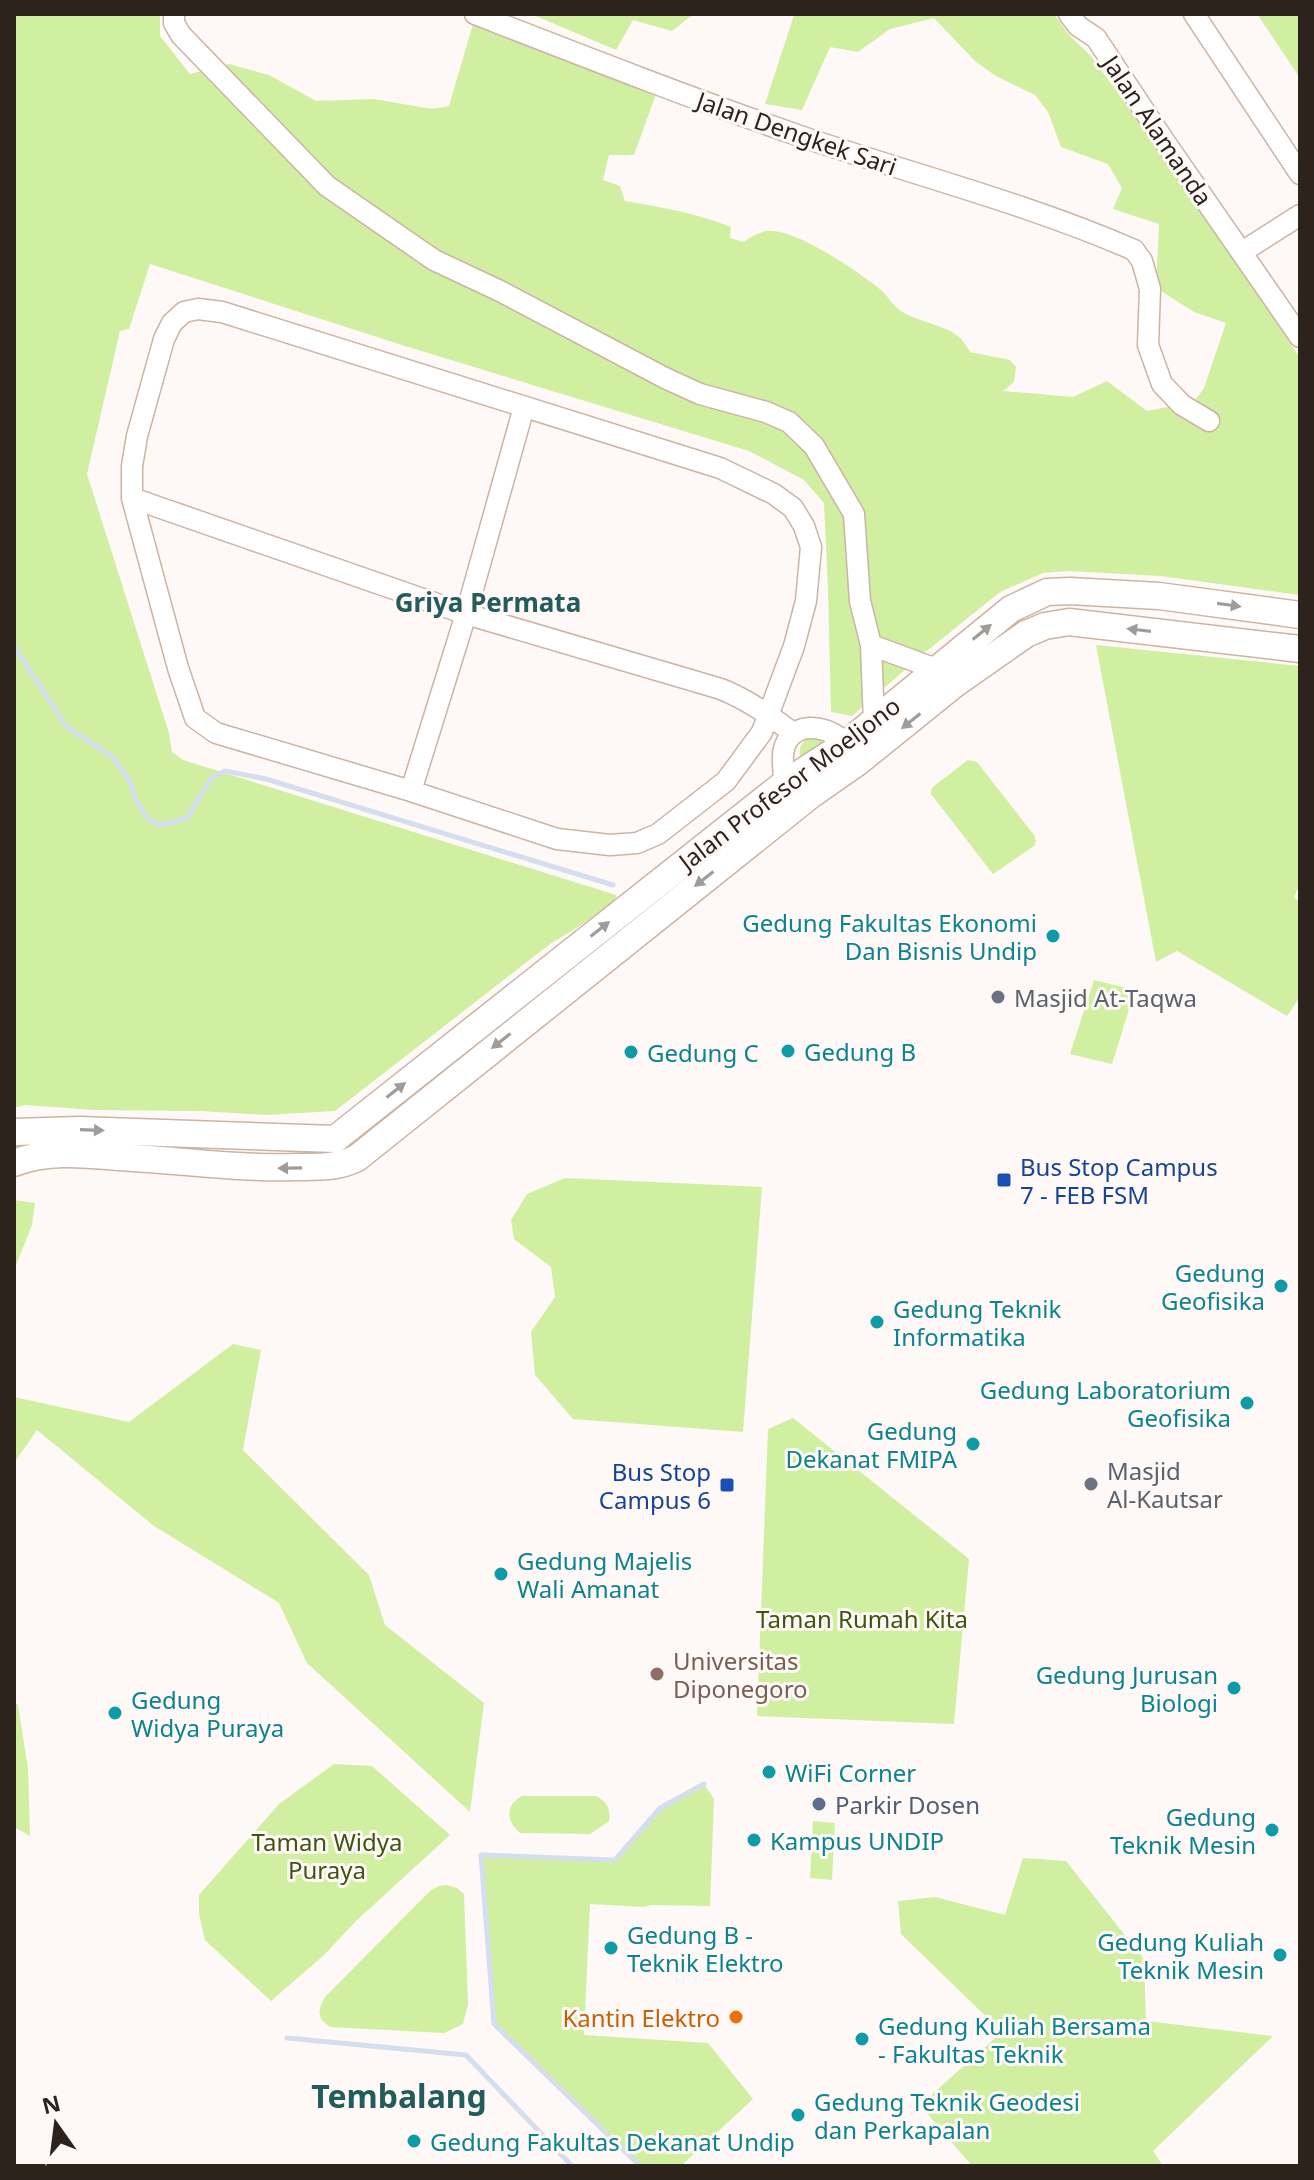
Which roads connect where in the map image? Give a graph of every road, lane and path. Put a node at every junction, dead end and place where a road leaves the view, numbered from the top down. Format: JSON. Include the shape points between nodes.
{"nodes":[{"id":1,"x":174,"y":14,"type":"edge"},
{"id":2,"x":475,"y":14,"type":"edge"},
{"id":3,"x":1069,"y":14,"type":"edge"},
{"id":4,"x":1194,"y":14,"type":"edge"},
{"id":5,"x":1300,"y":174,"type":"edge"},
{"id":6,"x":1300,"y":215,"type":"edge"},
{"id":7,"x":1242,"y":252,"type":"junction"},
{"id":8,"x":1300,"y":337,"type":"edge"},
{"id":9,"x":524,"y":407,"type":"junction"},
{"id":10,"x":1209,"y":421,"type":"dead end"},
{"id":11,"x":132,"y":498,"type":"junction"},
{"id":12,"x":466,"y":614,"type":"junction"},
{"id":13,"x":1300,"y":615,"type":"edge"},
{"id":14,"x":871,"y":645,"type":"junction"},
{"id":15,"x":1300,"y":649,"type":"edge"},
{"id":16,"x":946,"y":676,"type":"junction"},
{"id":17,"x":768,"y":714,"type":"junction"},
{"id":18,"x":874,"y":722,"type":"junction"},
{"id":19,"x":793,"y":733,"type":"junction"},
{"id":20,"x":853,"y":753,"type":"junction"},
{"id":21,"x":411,"y":791,"type":"junction"},
{"id":22,"x":793,"y":793,"type":"junction"},
{"id":23,"x":17,"y":1130,"type":"edge"},
{"id":24,"x":14,"y":1163,"type":"edge"}],
"edges":[{"from":1,"to":14,"type":"street","via":[[181,35],[327,186],[434,260],[700,394],[789,422],[814,446],[854,514],[860,601]]},
{"from":2,"to":10,"type":"street","name":"Jalan Dengkek Sari","via":[[657,85],[1029,209],[1134,250],[1150,289],[1148,345],[1162,384],[1182,405]]},
{"from":3,"to":7,"type":"street","name":"Jalan Alamanda","via":[[1096,38]]},
{"from":4,"to":5,"type":"street"},
{"from":6,"to":7,"type":"street"},
{"from":7,"to":8,"type":"street","name":"Jalan Alamanda"},
{"from":9,"to":11,"type":"street","via":[[222,312],[184,312],[164,339],[137,436]]},
{"from":9,"to":12,"type":"street"},
{"from":9,"to":17,"type":"street","via":[[720,468],[793,508],[811,547],[810,574],[794,646]]},
{"from":11,"to":12,"type":"street"},
{"from":11,"to":21,"type":"street","via":[[195,718],[216,733]]},
{"from":12,"to":17,"type":"street","via":[[721,689]]},
{"from":12,"to":21,"type":"street"},
{"from":16,"to":13,"type":"street","name":"Jalan Profesor Moeljono","one_way":true,"via":[[1011,609],[1047,592],[1159,596]]},
{"from":14,"to":16,"type":"street"},
{"from":14,"to":18,"type":"street"},
{"from":15,"to":16,"type":"street","one_way":true,"via":[[1069,622],[1026,634]]},
{"from":16,"to":18,"type":"street","name":"Jalan Profesor Moeljono"},
{"from":16,"to":20,"type":"street","one_way":true},
{"from":17,"to":19,"type":"street"},
{"from":17,"to":21,"type":"street","via":[[762,732],[726,781],[666,828],[637,843],[557,839]]},
{"from":18,"to":20,"type":"street","name":"Jalan Profesor Moeljono"},
{"from":19,"to":20,"type":"street","via":[[813,726],[827,730]]},
{"from":19,"to":22,"type":"street","via":[[782,757]]},
{"from":20,"to":22,"type":"street"},
{"from":23,"to":22,"type":"street","name":"Jalan Profesor Moeljono","one_way":true,"via":[[335,1139]]},
{"from":22,"to":24,"type":"street","one_way":true,"via":[[345,1164],[278,1168],[68,1153]]}]}
